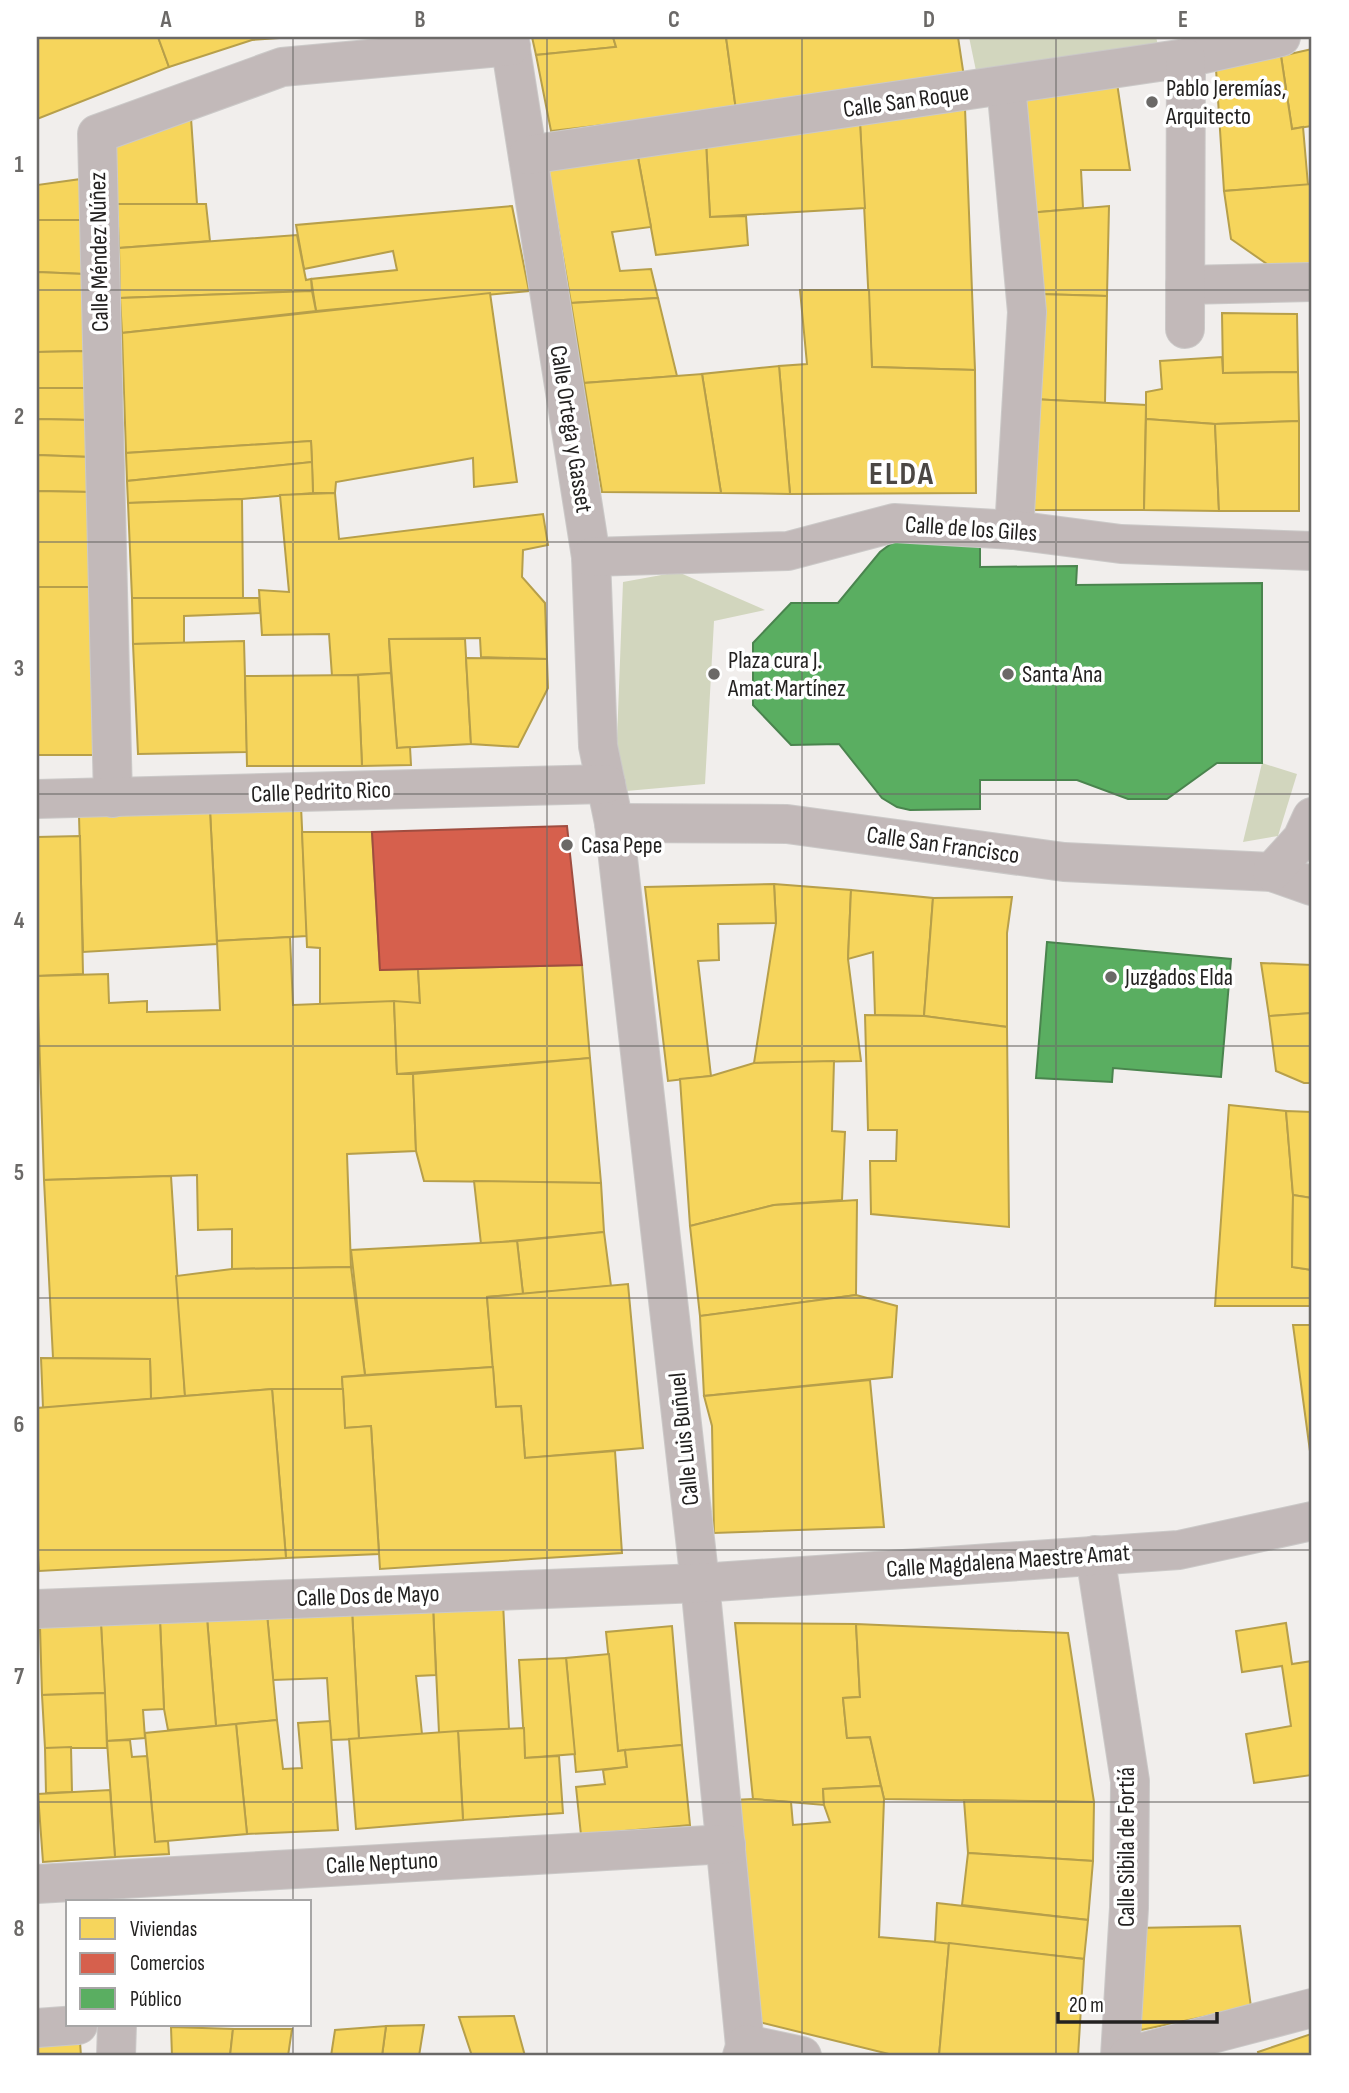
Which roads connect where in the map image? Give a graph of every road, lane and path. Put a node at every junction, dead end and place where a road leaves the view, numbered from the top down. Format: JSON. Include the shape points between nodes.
{"nodes":[{"id":1,"x":1281,"y":37,"type":"edge"},
{"id":2,"x":510,"y":41,"type":"edge"},
{"id":3,"x":1186,"y":58,"type":"junction"},
{"id":4,"x":1006,"y":85,"type":"junction"},
{"id":5,"x":528,"y":155,"type":"junction"},
{"id":6,"x":1312,"y":283,"type":"edge"},
{"id":7,"x":1185,"y":285,"type":"junction"},
{"id":8,"x":1185,"y":329,"type":"dead end"},
{"id":9,"x":1014,"y":530,"type":"junction"},
{"id":10,"x":1312,"y":551,"type":"edge"},
{"id":11,"x":591,"y":556,"type":"junction"},
{"id":12,"x":606,"y":784,"type":"junction"},
{"id":13,"x":113,"y":798,"type":"junction"},
{"id":14,"x":37,"y":799,"type":"edge"},
{"id":15,"x":1312,"y":817,"type":"edge"},
{"id":16,"x":614,"y":823,"type":"junction"},
{"id":17,"x":1272,"y":872,"type":"junction"},
{"id":18,"x":1312,"y":887,"type":"edge"},
{"id":19,"x":1312,"y":1521,"type":"edge"},
{"id":20,"x":1095,"y":1555,"type":"junction"},
{"id":21,"x":700,"y":1583,"type":"junction"},
{"id":22,"x":37,"y":1609,"type":"edge"},
{"id":23,"x":726,"y":1844,"type":"junction"},
{"id":24,"x":37,"y":1884,"type":"edge"},
{"id":25,"x":1312,"y":2008,"type":"edge"},
{"id":26,"x":66,"y":2026,"type":"edge"},
{"id":27,"x":117,"y":2026,"type":"edge"},
{"id":28,"x":37,"y":2028,"type":"edge"},
{"id":29,"x":745,"y":2052,"type":"edge"},
{"id":30,"x":116,"y":2056,"type":"edge"},
{"id":31,"x":802,"y":2056,"type":"edge"},
{"id":32,"x":1120,"y":2056,"type":"edge"},
{"id":33,"x":1128,"y":2056,"type":"edge"}],
"edges":[{"from":1,"to":3,"type":"street","name":"Calle San Roque"},
{"from":2,"to":5,"type":"street","name":"Calle Ortega y Gasset"},
{"from":2,"to":13,"type":"street","name":"Calle Méndez Núñez","via":[[282,67],[96,134]]},
{"from":3,"to":4,"type":"street","name":"Calle San Roque"},
{"from":3,"to":7,"type":"street"},
{"from":4,"to":5,"type":"street","name":"Calle San Roque"},
{"from":4,"to":9,"type":"street","via":[[1027,312]]},
{"from":5,"to":11,"type":"street","name":"Calle Ortega y Gasset"},
{"from":6,"to":7,"type":"street"},
{"from":7,"to":8,"type":"street"},
{"from":9,"to":10,"type":"street","name":"Calle de los Giles","via":[[1121,544]]},
{"from":9,"to":11,"type":"street","name":"Calle de los Giles","via":[[894,523],[788,551]]},
{"from":11,"to":12,"type":"street","name":"Calle Ortega y Gasset","via":[[598,746]]},
{"from":12,"to":13,"type":"street","name":"Calle Pedrito Rico"},
{"from":12,"to":16,"type":"street","name":"Calle Ortega y Gasset"},
{"from":13,"to":14,"type":"street","name":"Calle Pedrito Rico"},
{"from":15,"to":17,"type":"street","via":[[1302,839]]},
{"from":16,"to":17,"type":"street","name":"Calle San Francisco","via":[[786,824],[1064,862]]},
{"from":16,"to":21,"type":"street","name":"Calle Luis Buñuel"},
{"from":17,"to":18,"type":"street","name":"Calle San Francisco"},
{"from":19,"to":20,"type":"street","name":"Calle Magdalena Maestre Amat","via":[[1179,1550]]},
{"from":20,"to":21,"type":"street","name":"Calle Magdalena Maestre Amat"},
{"from":20,"to":32,"type":"street","name":"Calle Sibila de Fortiá","via":[[1130,1782],[1129,1909]]},
{"from":21,"to":22,"type":"street","name":"Calle Dos de Mayo"},
{"from":21,"to":23,"type":"street","name":"Calle Luis Buñuel"},
{"from":23,"to":24,"type":"street","name":"Calle Neptuno"},
{"from":23,"to":29,"type":"street","name":"Calle Luis Buñuel"},
{"from":25,"to":33,"type":"street"},
{"from":26,"to":28,"type":"street"},
{"from":27,"to":30,"type":"street"},
{"from":29,"to":31,"type":"street"}]}
